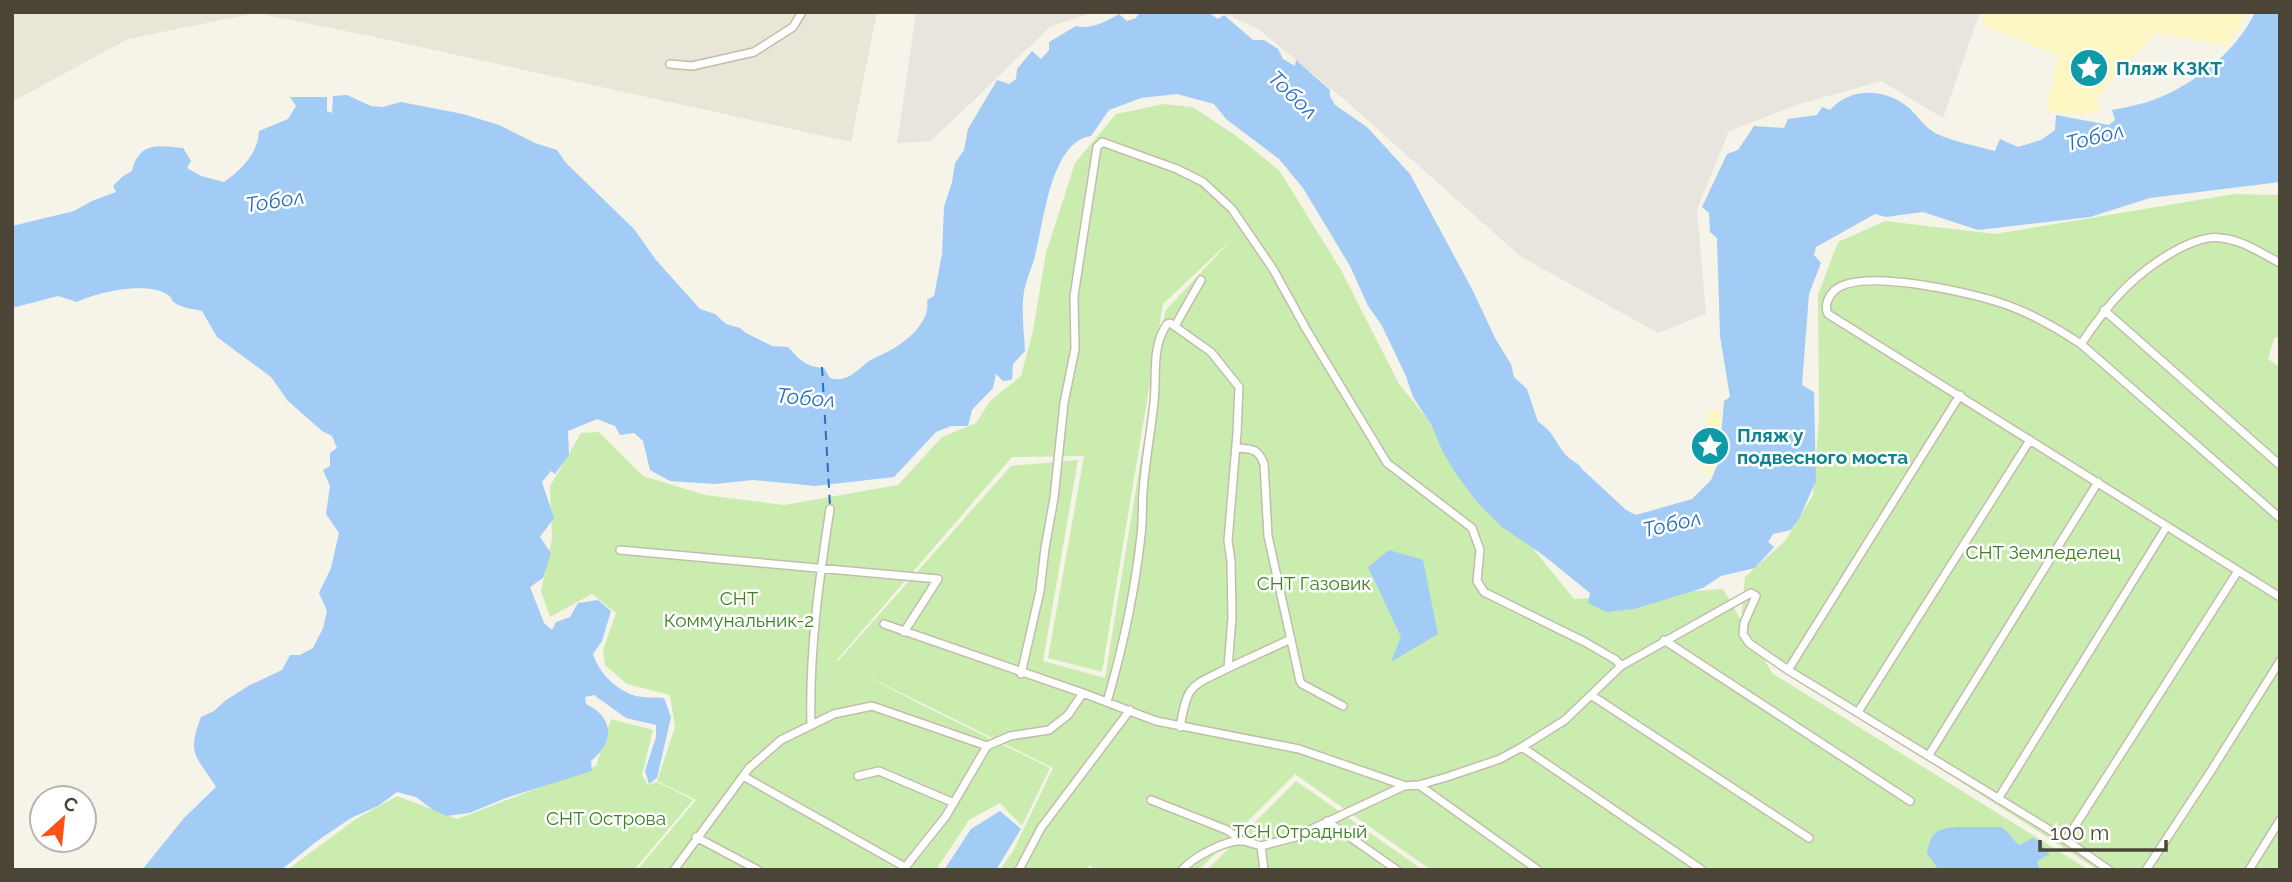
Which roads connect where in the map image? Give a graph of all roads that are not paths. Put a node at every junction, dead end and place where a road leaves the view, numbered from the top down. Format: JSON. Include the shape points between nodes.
{"nodes":[{"id":1,"x":802,"y":12,"type":"edge"},
{"id":2,"x":670,"y":64,"type":"dead end"},
{"id":3,"x":2280,"y":263,"type":"edge"},
{"id":4,"x":1201,"y":280,"type":"dead end"},
{"id":5,"x":2104,"y":310,"type":"junction"},
{"id":6,"x":1175,"y":326,"type":"junction"},
{"id":7,"x":2081,"y":344,"type":"junction"},
{"id":8,"x":1960,"y":395,"type":"junction"},
{"id":9,"x":2030,"y":440,"type":"junction"},
{"id":10,"x":1236,"y":448,"type":"junction"},
{"id":11,"x":2280,"y":465,"type":"edge"},
{"id":12,"x":2098,"y":482,"type":"junction"},
{"id":13,"x":830,"y":509,"type":"dead end"},
{"id":14,"x":2280,"y":518,"type":"edge"},
{"id":15,"x":2168,"y":526,"type":"junction"},
{"id":16,"x":620,"y":550,"type":"dead end"},
{"id":17,"x":821,"y":569,"type":"junction"},
{"id":18,"x":2238,"y":571,"type":"junction"},
{"id":19,"x":2280,"y":597,"type":"edge"},
{"id":20,"x":884,"y":624,"type":"dead end"},
{"id":21,"x":904,"y":632,"type":"junction"},
{"id":22,"x":1291,"y":639,"type":"junction"},
{"id":23,"x":1664,"y":640,"type":"junction"},
{"id":24,"x":2280,"y":661,"type":"edge"},
{"id":25,"x":1621,"y":666,"type":"junction"},
{"id":26,"x":1228,"y":668,"type":"junction"},
{"id":27,"x":1788,"y":670,"type":"junction"},
{"id":28,"x":1021,"y":674,"type":"junction"},
{"id":29,"x":1083,"y":693,"type":"junction"},
{"id":30,"x":1591,"y":695,"type":"junction"},
{"id":31,"x":1107,"y":702,"type":"junction"},
{"id":32,"x":1343,"y":706,"type":"dead end"},
{"id":33,"x":1130,"y":710,"type":"junction"},
{"id":34,"x":1858,"y":712,"type":"junction"},
{"id":35,"x":811,"y":725,"type":"junction"},
{"id":36,"x":1180,"y":727,"type":"junction"},
{"id":37,"x":987,"y":746,"type":"junction"},
{"id":38,"x":1522,"y":747,"type":"junction"},
{"id":39,"x":1929,"y":755,"type":"junction"},
{"id":40,"x":743,"y":776,"type":"junction"},
{"id":41,"x":858,"y":776,"type":"dead end"},
{"id":42,"x":1419,"y":785,"type":"junction"},
{"id":43,"x":1404,"y":786,"type":"junction"},
{"id":44,"x":1998,"y":799,"type":"junction"},
{"id":45,"x":1151,"y":800,"type":"dead end"},
{"id":46,"x":1910,"y":801,"type":"dead end"},
{"id":47,"x":954,"y":803,"type":"junction"},
{"id":48,"x":2280,"y":820,"type":"edge"},
{"id":49,"x":1327,"y":821,"type":"junction"},
{"id":50,"x":696,"y":838,"type":"junction"},
{"id":51,"x":1810,"y":838,"type":"dead end"},
{"id":52,"x":2066,"y":840,"type":"junction"},
{"id":53,"x":1242,"y":841,"type":"junction"},
{"id":54,"x":1261,"y":846,"type":"junction"},
{"id":55,"x":904,"y":868,"type":"edge"},
{"id":56,"x":674,"y":870,"type":"edge"},
{"id":57,"x":758,"y":870,"type":"edge"},
{"id":58,"x":1019,"y":870,"type":"edge"},
{"id":59,"x":1182,"y":870,"type":"edge"},
{"id":60,"x":1264,"y":870,"type":"edge"},
{"id":61,"x":1396,"y":870,"type":"edge"},
{"id":62,"x":1538,"y":870,"type":"edge"},
{"id":63,"x":1702,"y":870,"type":"edge"},
{"id":64,"x":2109,"y":870,"type":"edge"},
{"id":65,"x":2146,"y":870,"type":"edge"},
{"id":66,"x":2249,"y":870,"type":"edge"}],
"edges":[{"from":1,"to":2,"type":"street","via":[[793,27],[754,52],[692,66]]},
{"from":3,"to":5,"type":"street","via":[[2238,241],[2218,237],[2196,240],[2151,266]]},
{"from":4,"to":6,"type":"street"},
{"from":5,"to":7,"type":"street"},
{"from":5,"to":11,"type":"street"},
{"from":6,"to":10,"type":"street","via":[[1211,352],[1239,387]]},
{"from":6,"to":31,"type":"street","via":[[1167,324],[1158,340],[1137,571]]},
{"from":7,"to":8,"type":"street","via":[[2005,304],[1949,290],[1888,280],[1836,288],[1827,304],[1828,314]]},
{"from":7,"to":14,"type":"street"},
{"from":8,"to":9,"type":"street"},
{"from":8,"to":27,"type":"street"},
{"from":9,"to":12,"type":"street"},
{"from":9,"to":34,"type":"street"},
{"from":10,"to":22,"type":"street","via":[[1256,451],[1264,464],[1268,536]]},
{"from":10,"to":26,"type":"street","via":[[1228,541],[1232,617]]},
{"from":12,"to":15,"type":"street"},
{"from":12,"to":39,"type":"street"},
{"from":13,"to":17,"type":"street"},
{"from":15,"to":18,"type":"street"},
{"from":15,"to":44,"type":"street"},
{"from":16,"to":17,"type":"street"},
{"from":17,"to":21,"type":"street","via":[[937,579]]},
{"from":17,"to":35,"type":"street","via":[[810,684]]},
{"from":18,"to":19,"type":"street"},
{"from":18,"to":52,"type":"street"},
{"from":20,"to":21,"type":"street"},
{"from":21,"to":28,"type":"street"},
{"from":22,"to":26,"type":"street"},
{"from":22,"to":32,"type":"street","via":[[1302,684]]},
{"from":23,"to":25,"type":"street"},
{"from":23,"to":27,"type":"street","via":[[1751,593],[1756,596],[1743,634]]},
{"from":23,"to":46,"type":"street"},
{"from":24,"to":65,"type":"street"},
{"from":25,"to":28,"type":"street","via":[[1585,642],[1484,592],[1477,581],[1480,550],[1472,528],[1387,463],[1273,269],[1232,209],[1203,182],[1102,142],[1097,147],[1074,296],[1075,349],[1040,591]]},
{"from":25,"to":30,"type":"street"},
{"from":26,"to":36,"type":"street","via":[[1192,687]]},
{"from":27,"to":34,"type":"street"},
{"from":28,"to":29,"type":"street"},
{"from":29,"to":31,"type":"street"},
{"from":29,"to":37,"type":"street","via":[[1068,715],[1049,730],[1010,736]]},
{"from":30,"to":38,"type":"street","via":[[1565,720]]},
{"from":30,"to":51,"type":"street"},
{"from":31,"to":33,"type":"street"},
{"from":33,"to":36,"type":"street"},
{"from":33,"to":58,"type":"street","via":[[1041,828]]},
{"from":34,"to":39,"type":"street"},
{"from":35,"to":37,"type":"street","via":[[834,714],[872,706]]},
{"from":35,"to":40,"type":"street","via":[[781,740]]},
{"from":36,"to":43,"type":"street","via":[[1299,749]]},
{"from":37,"to":47,"type":"street"},
{"from":38,"to":42,"type":"street"},
{"from":38,"to":63,"type":"street"},
{"from":39,"to":44,"type":"street"},
{"from":40,"to":50,"type":"street"},
{"from":40,"to":55,"type":"street"},
{"from":41,"to":47,"type":"street","via":[[879,771]]},
{"from":42,"to":43,"type":"street"},
{"from":42,"to":62,"type":"street"},
{"from":43,"to":49,"type":"street"},
{"from":44,"to":52,"type":"street"},
{"from":45,"to":53,"type":"street","via":[[1227,830]]},
{"from":47,"to":55,"type":"street"},
{"from":48,"to":66,"type":"street"},
{"from":49,"to":54,"type":"street","via":[[1295,837]]},
{"from":49,"to":61,"type":"street"},
{"from":50,"to":56,"type":"street"},
{"from":50,"to":57,"type":"street"},
{"from":52,"to":64,"type":"street"},
{"from":53,"to":54,"type":"street"},
{"from":53,"to":59,"type":"street","via":[[1212,850]]},
{"from":54,"to":60,"type":"street"}]}
